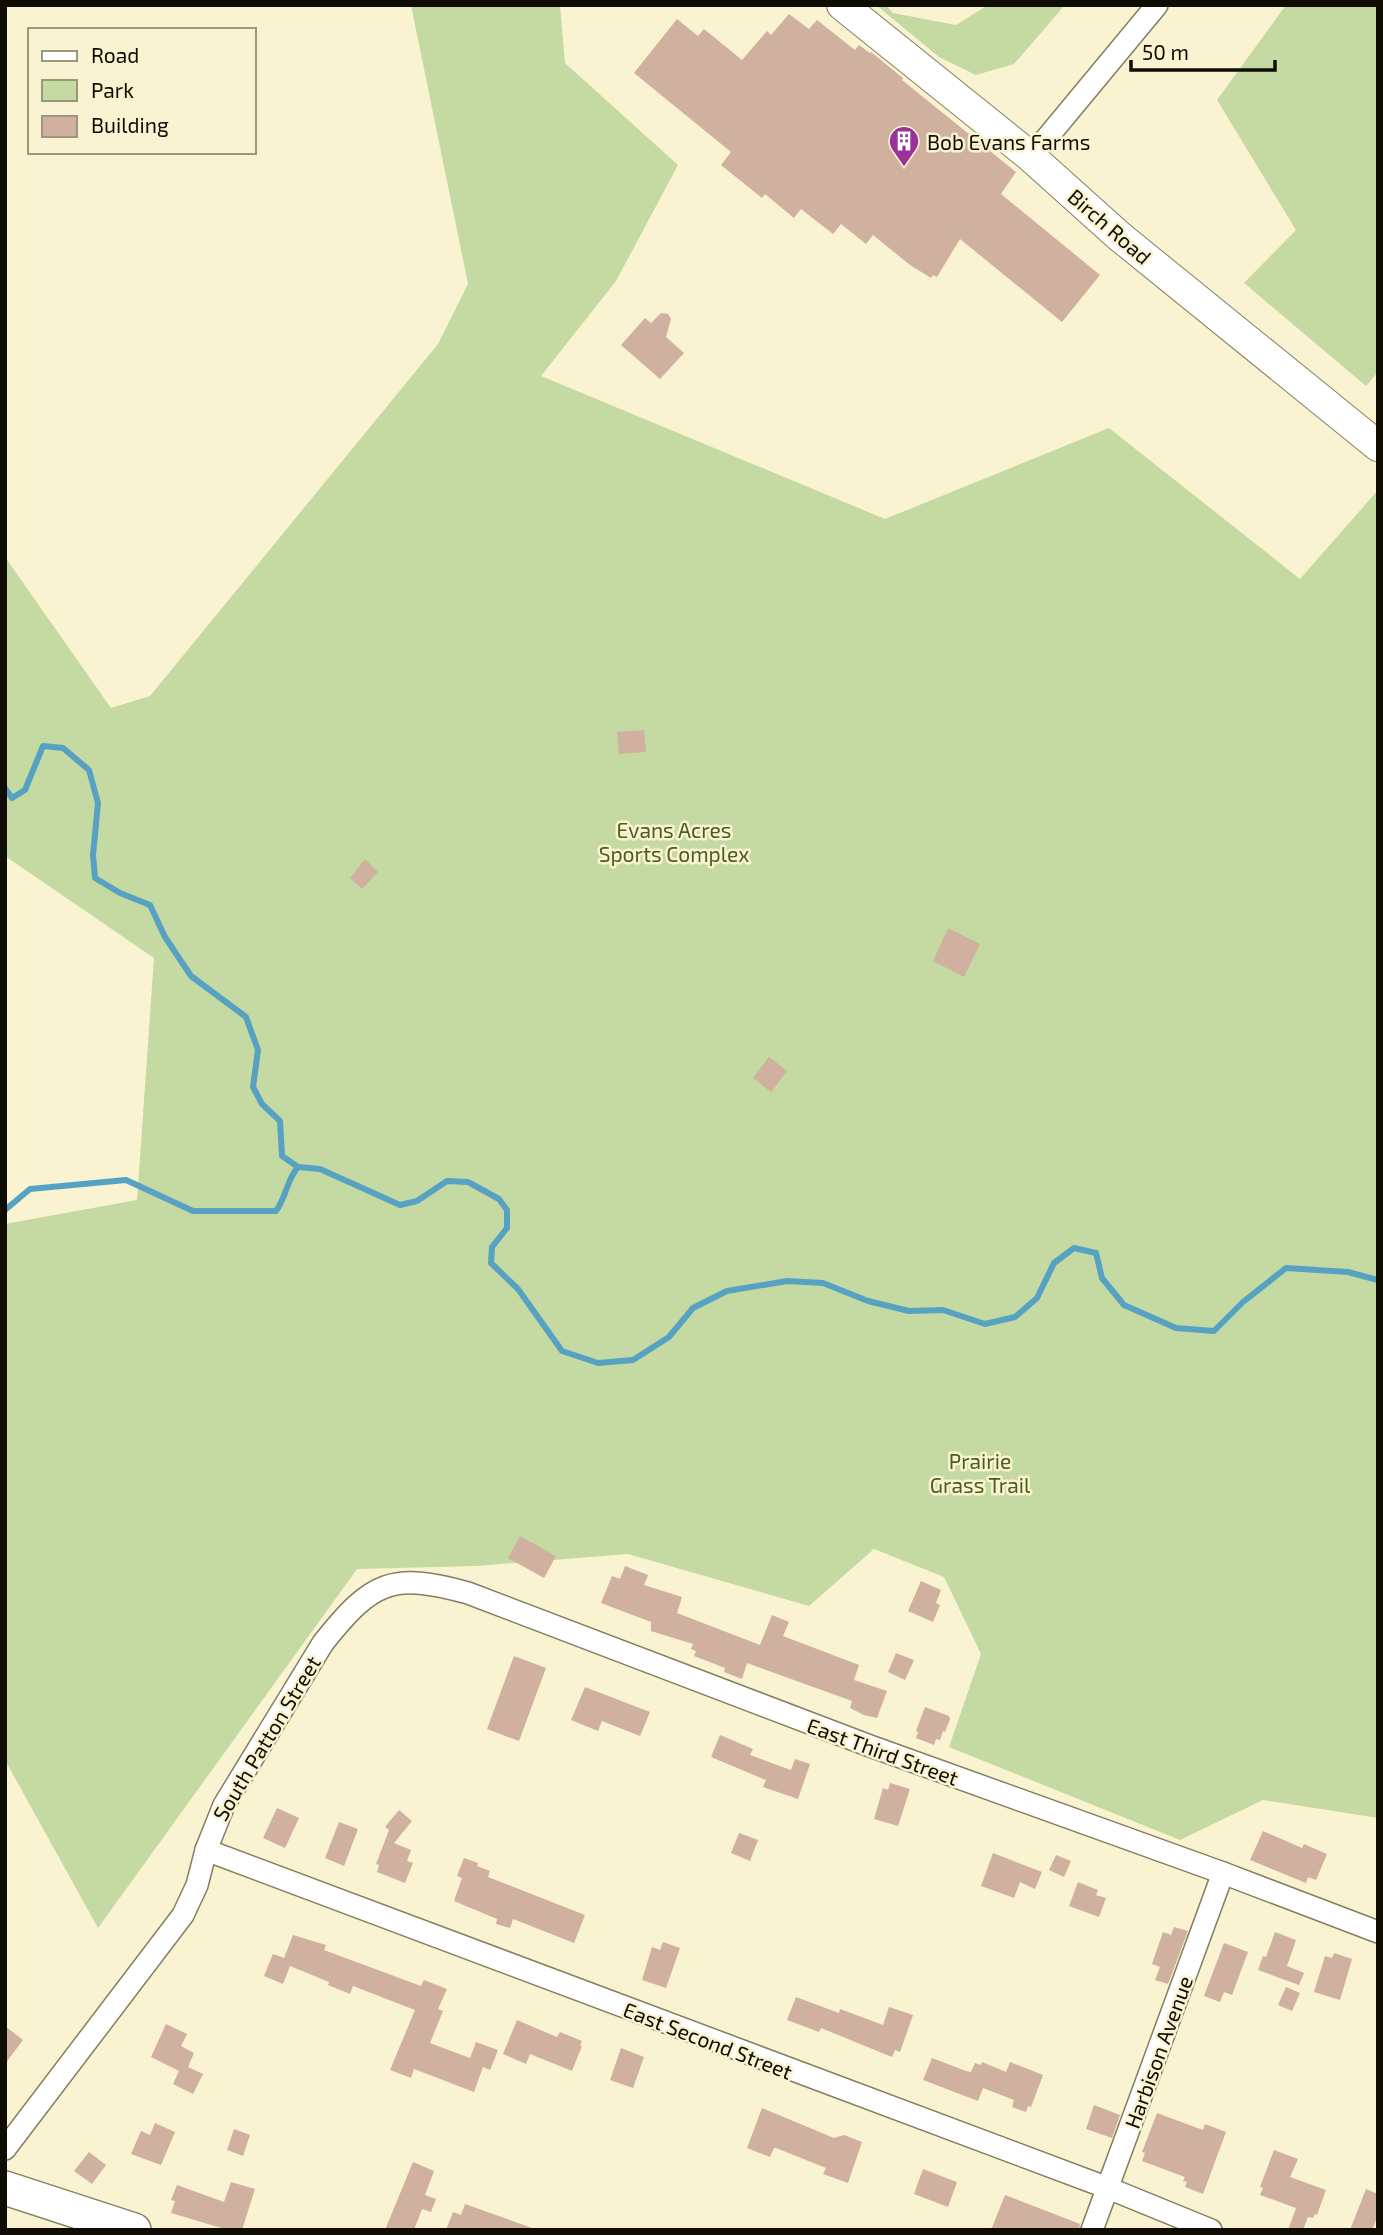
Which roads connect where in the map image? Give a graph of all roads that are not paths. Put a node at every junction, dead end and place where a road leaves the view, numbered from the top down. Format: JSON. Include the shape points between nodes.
{"nodes":[{"id":1,"x":842,"y":5,"type":"edge"},
{"id":2,"x":1157,"y":5,"type":"edge"},
{"id":3,"x":1031,"y":157,"type":"junction"},
{"id":4,"x":1378,"y":446,"type":"edge"},
{"id":5,"x":386,"y":1587,"type":"joint"},
{"id":6,"x":206,"y":1850,"type":"junction"},
{"id":7,"x":1223,"y":1873,"type":"junction"},
{"id":8,"x":1378,"y":1932,"type":"edge"},
{"id":9,"x":5,"y":2149,"type":"edge"},
{"id":10,"x":5,"y":2188,"type":"edge"},
{"id":11,"x":1108,"y":2188,"type":"junction"},
{"id":12,"x":134,"y":2230,"type":"edge"},
{"id":13,"x":1092,"y":2230,"type":"edge"},
{"id":14,"x":1211,"y":2230,"type":"edge"}],
"edges":[{"from":1,"to":3,"type":"street","name":"Birch Road"},
{"from":2,"to":3,"type":"street"},
{"from":3,"to":4,"type":"street","name":"Birch Road","via":[[1119,236]]},
{"from":5,"to":6,"type":"street","name":"South Patton Street","via":[[355,1606],[323,1643],[224,1805]]},
{"from":5,"to":7,"type":"street","name":"East Third Street","via":[[418,1581],[468,1593],[882,1751]]},
{"from":6,"to":9,"type":"street","name":"South Patton Street","via":[[183,1915]]},
{"from":6,"to":11,"type":"street","name":"East Second Street"},
{"from":7,"to":8,"type":"street","name":"East Third Street"},
{"from":7,"to":11,"type":"street","name":"Harbison Avenue"},
{"from":10,"to":12,"type":"main road"},
{"from":11,"to":13,"type":"street","name":"Harbison Avenue"},
{"from":11,"to":14,"type":"street","name":"East Second Street"}]}
